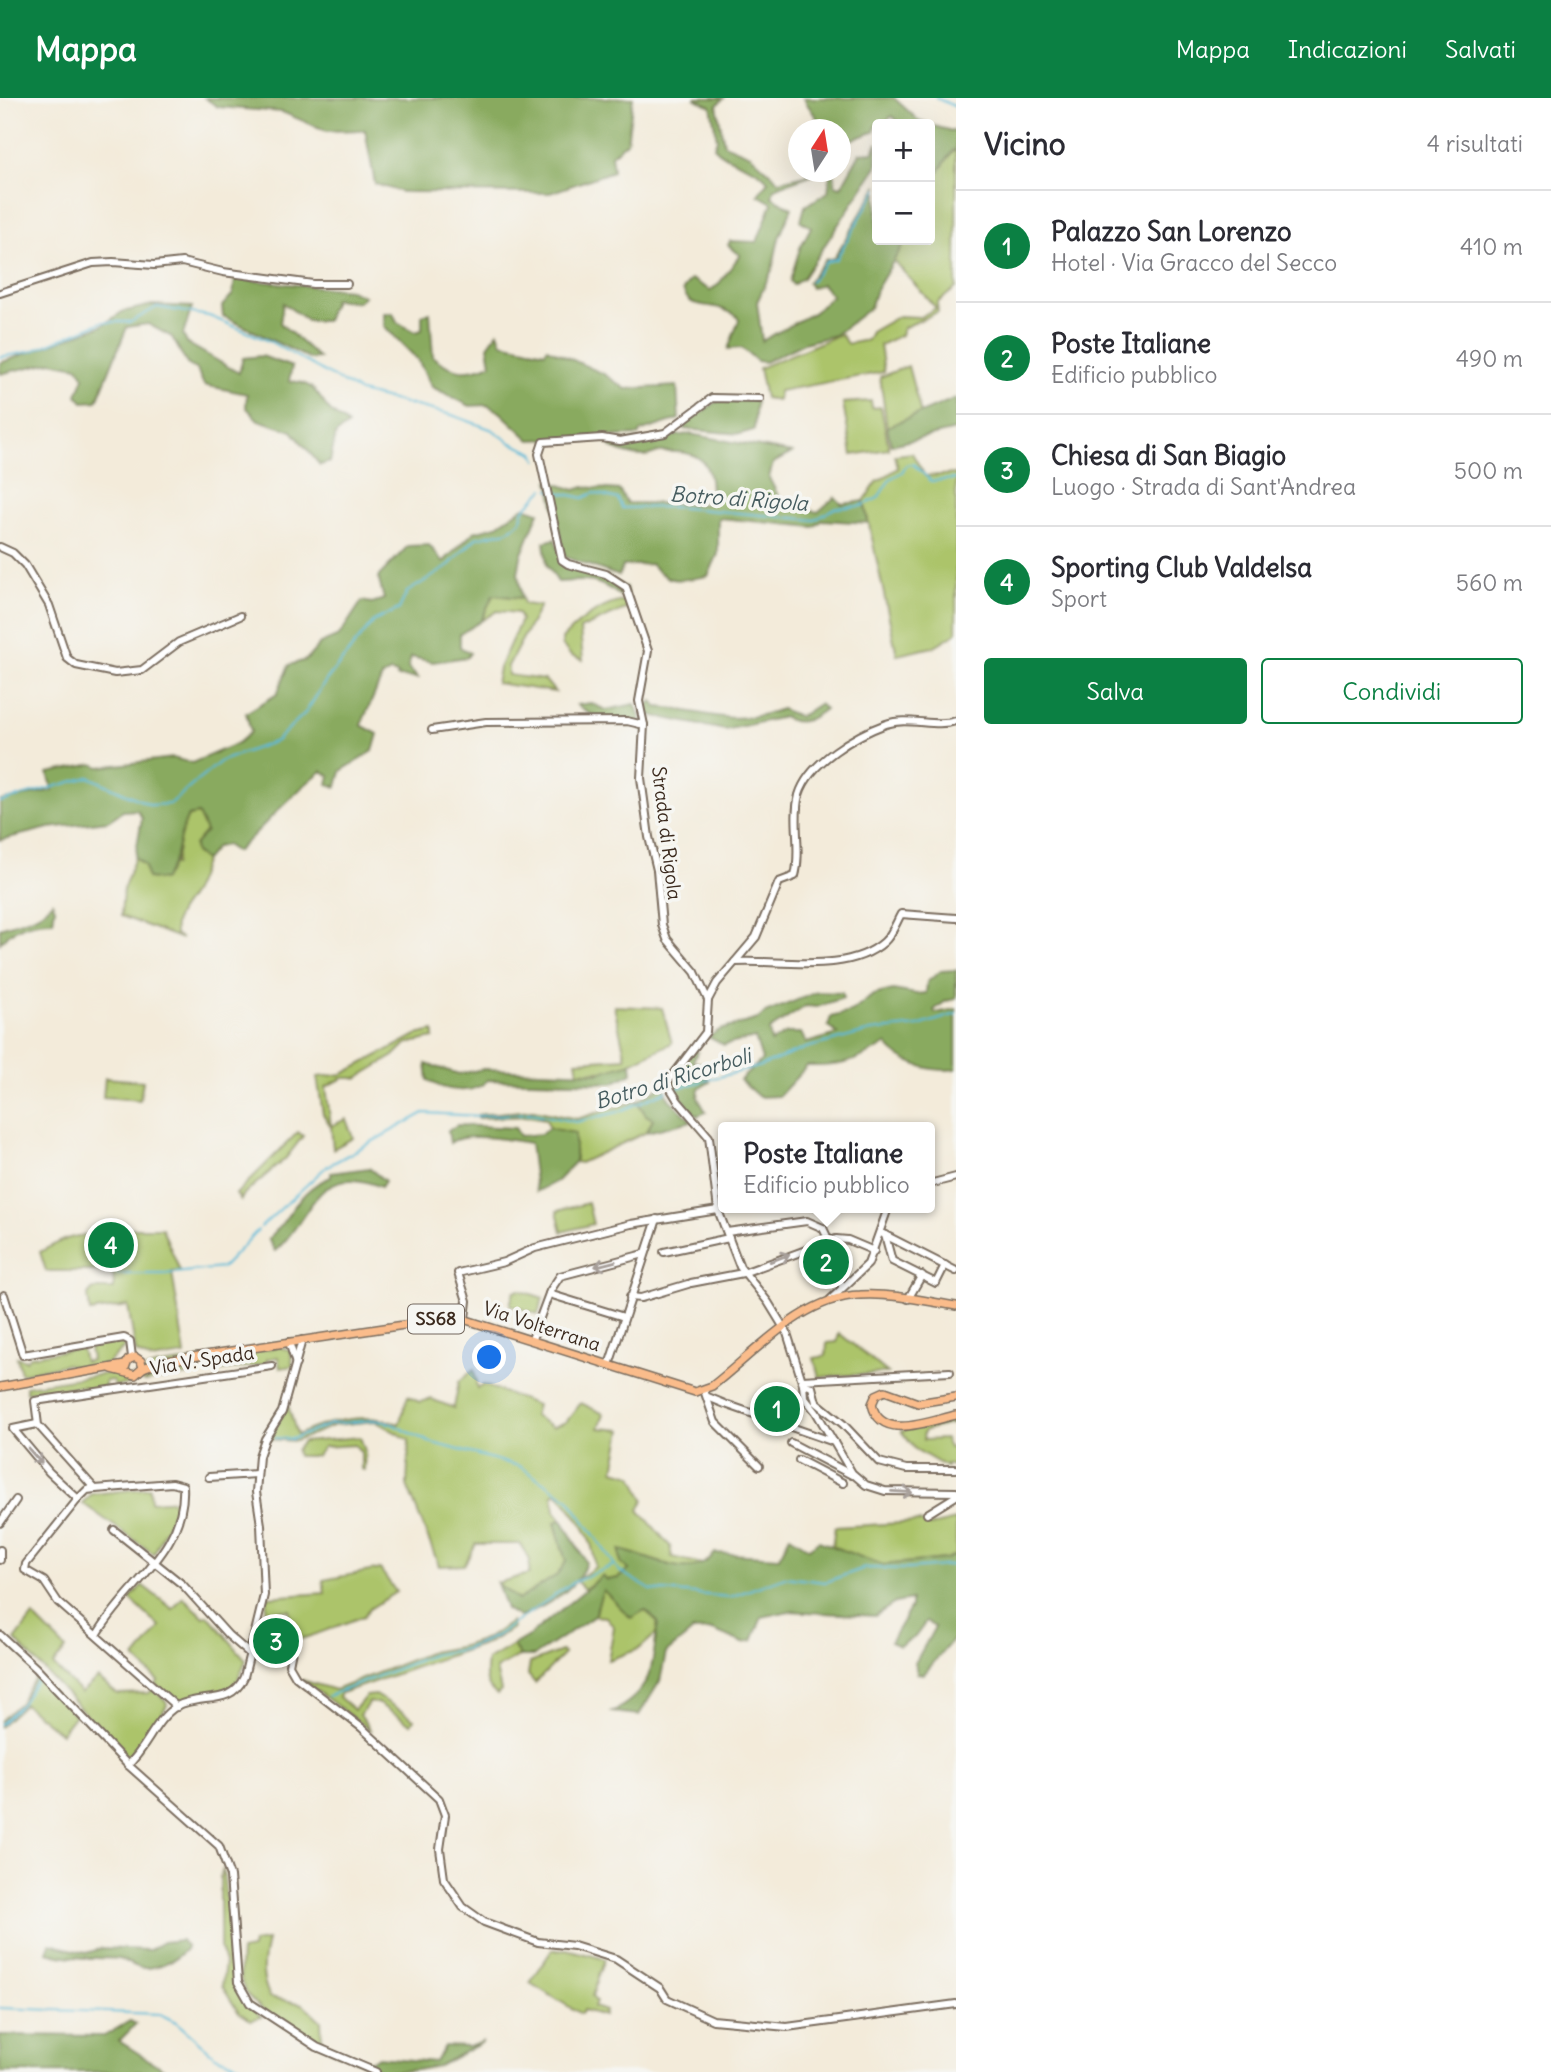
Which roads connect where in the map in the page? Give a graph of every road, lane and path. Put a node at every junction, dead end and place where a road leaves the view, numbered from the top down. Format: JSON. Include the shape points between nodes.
{"nodes":[{"id":1,"x":347,"y":284,"type":"dead end"},
{"id":2,"x":0,"y":293,"type":"edge"},
{"id":3,"x":760,"y":399,"type":"dead end"},
{"id":4,"x":0,"y":547,"type":"edge"},
{"id":5,"x":240,"y":616,"type":"dead end"},
{"id":6,"x":956,"y":721,"type":"edge"},
{"id":7,"x":644,"y":724,"type":"junction"},
{"id":8,"x":432,"y":730,"type":"dead end"},
{"id":9,"x":956,"y":918,"type":"edge"},
{"id":10,"x":735,"y":962,"type":"junction"},
{"id":11,"x":708,"y":1000,"type":"junction"},
{"id":12,"x":956,"y":1177,"type":"edge"},
{"id":13,"x":935,"y":1182,"type":"edge"},
{"id":14,"x":718,"y":1210,"type":"joint"},
{"id":15,"x":719,"y":1213,"type":"edge"},
{"id":16,"x":887,"y":1213,"type":"edge"},
{"id":17,"x":657,"y":1219,"type":"junction"},
{"id":18,"x":883,"y":1234,"type":"junction"},
{"id":19,"x":728,"y":1235,"type":"junction"},
{"id":20,"x":827,"y":1241,"type":"junction"},
{"id":21,"x":874,"y":1251,"type":"junction"},
{"id":22,"x":664,"y":1252,"type":"dead end"},
{"id":23,"x":644,"y":1254,"type":"junction"},
{"id":24,"x":945,"y":1265,"type":"junction"},
{"id":25,"x":956,"y":1271,"type":"edge"},
{"id":26,"x":743,"y":1273,"type":"junction"},
{"id":27,"x":922,"y":1275,"type":"junction"},
{"id":28,"x":842,"y":1286,"type":"junction"},
{"id":29,"x":549,"y":1294,"type":"junction"},
{"id":30,"x":4,"y":1295,"type":"dead end"},
{"id":31,"x":630,"y":1297,"type":"junction"},
{"id":32,"x":908,"y":1299,"type":"junction"},
{"id":33,"x":830,"y":1300,"type":"junction"},
{"id":34,"x":956,"y":1306,"type":"edge"},
{"id":35,"x":624,"y":1317,"type":"junction"},
{"id":36,"x":466,"y":1318,"type":"junction"},
{"id":37,"x":784,"y":1329,"type":"junction"},
{"id":38,"x":532,"y":1339,"type":"junction"},
{"id":39,"x":302,"y":1340,"type":"junction"},
{"id":40,"x":289,"y":1342,"type":"junction"},
{"id":41,"x":139,"y":1362,"type":"junction"},
{"id":42,"x":609,"y":1365,"type":"junction"},
{"id":43,"x":272,"y":1366,"type":"dead end"},
{"id":44,"x":296,"y":1366,"type":"junction"},
{"id":45,"x":129,"y":1371,"type":"junction"},
{"id":46,"x":950,"y":1372,"type":"dead end"},
{"id":47,"x":802,"y":1382,"type":"junction"},
{"id":48,"x":138,"y":1386,"type":"junction"},
{"id":49,"x":0,"y":1387,"type":"edge"},
{"id":50,"x":708,"y":1395,"type":"junction"},
{"id":51,"x":956,"y":1397,"type":"edge"},
{"id":52,"x":814,"y":1404,"type":"junction"},
{"id":53,"x":956,"y":1415,"type":"edge"},
{"id":54,"x":37,"y":1424,"type":"junction"},
{"id":55,"x":834,"y":1442,"type":"junction"},
{"id":56,"x":791,"y":1443,"type":"dead end"},
{"id":57,"x":799,"y":1460,"type":"dead end"},
{"id":58,"x":759,"y":1466,"type":"dead end"},
{"id":59,"x":835,"y":1466,"type":"junction"},
{"id":60,"x":956,"y":1468,"type":"edge"},
{"id":61,"x":256,"y":1474,"type":"junction"},
{"id":62,"x":830,"y":1476,"type":"junction"},
{"id":63,"x":854,"y":1476,"type":"junction"},
{"id":64,"x":209,"y":1477,"type":"dead end"},
{"id":65,"x":843,"y":1483,"type":"dead end"},
{"id":66,"x":94,"y":1489,"type":"junction"},
{"id":67,"x":955,"y":1493,"type":"edge"},
{"id":68,"x":78,"y":1499,"type":"junction"},
{"id":69,"x":16,"y":1500,"type":"dead end"},
{"id":70,"x":927,"y":1514,"type":"dead end"},
{"id":71,"x":0,"y":1523,"type":"edge"},
{"id":72,"x":114,"y":1530,"type":"dead end"},
{"id":73,"x":0,"y":1550,"type":"edge"},
{"id":74,"x":0,"y":1560,"type":"edge"},
{"id":75,"x":156,"y":1563,"type":"junction"},
{"id":76,"x":257,"y":1631,"type":"junction"},
{"id":77,"x":97,"y":1634,"type":"junction"},
{"id":78,"x":0,"y":1635,"type":"edge"},
{"id":79,"x":250,"y":1654,"type":"junction"},
{"id":80,"x":177,"y":1707,"type":"junction"},
{"id":81,"x":128,"y":1765,"type":"junction"},
{"id":82,"x":956,"y":2004,"type":"edge"},
{"id":83,"x":376,"y":2072,"type":"edge"}],
"edges":[{"from":1,"to":2,"type":"street","via":[[222,272],[182,262],[93,262]]},
{"from":3,"to":7,"type":"street","name":"Strada di Rigola","via":[[712,398],[665,433],[620,441],[543,442],[539,454],[562,560],[607,574],[626,587],[648,651],[639,701]]},
{"from":4,"to":5,"type":"street","via":[[25,565],[49,605],[67,659],[76,665],[115,673],[142,670],[178,642]]},
{"from":6,"to":10,"type":"street","via":[[887,724],[820,763],[799,795],[795,876],[779,882],[756,937]]},
{"from":7,"to":8,"type":"street","via":[[486,722]]},
{"from":7,"to":11,"type":"street","name":"Strada di Rigola","via":[[641,778],[662,925],[667,939],[695,972]]},
{"from":9,"to":10,"type":"street","via":[[901,914],[888,937],[861,956],[824,962]]},
{"from":10,"to":11,"type":"street"},
{"from":11,"to":14,"type":"street","via":[[706,1032],[667,1084],[711,1141]]},
{"from":12,"to":13,"type":"street"},
{"from":14,"to":17,"type":"street"},
{"from":15,"to":19,"type":"street"},
{"from":16,"to":18,"type":"street"},
{"from":17,"to":23,"type":"street"},
{"from":17,"to":36,"type":"street","via":[[535,1248],[504,1262],[458,1273],[467,1301]]},
{"from":18,"to":21,"type":"street"},
{"from":18,"to":24,"type":"street"},
{"from":18,"to":27,"type":"street","via":[[892,1261]]},
{"from":19,"to":20,"type":"street","via":[[808,1221],[824,1228]]},
{"from":19,"to":22,"type":"street"},
{"from":19,"to":26,"type":"street"},
{"from":20,"to":21,"type":"street","via":[[845,1239]]},
{"from":26,"to":20,"type":"street","one_way":true},
{"from":20,"to":28,"type":"street"},
{"from":21,"to":28,"type":"street","via":[[866,1266]]},
{"from":23,"to":29,"type":"street","one_way":true,"via":[[567,1273],[556,1280]]},
{"from":23,"to":31,"type":"street"},
{"from":24,"to":25,"type":"street"},
{"from":24,"to":27,"type":"street","via":[[936,1283]]},
{"from":26,"to":31,"type":"street"},
{"from":26,"to":37,"type":"street","via":[[766,1298]]},
{"from":27,"to":32,"type":"street"},
{"from":28,"to":33,"type":"street"},
{"from":29,"to":35,"type":"street"},
{"from":29,"to":38,"type":"street"},
{"from":30,"to":41,"type":"street","via":[[23,1354],[124,1338]]},
{"from":31,"to":35,"type":"street"},
{"from":32,"to":33,"type":"main road","via":[[860,1295]]},
{"from":32,"to":34,"type":"main road"},
{"from":33,"to":37,"type":"main road"},
{"from":35,"to":42,"type":"street"},
{"from":36,"to":38,"type":"main road","name":"Via Volterrana","number":"SS68"},
{"from":36,"to":39,"type":"main road","name":"Via Volterrana","number":"SS68"},
{"from":37,"to":47,"type":"street"},
{"from":37,"to":50,"type":"main road"},
{"from":38,"to":42,"type":"main road","name":"Via Volterrana","number":"SS68"},
{"from":39,"to":40,"type":"main road","name":"Via Volterrana","number":"SS68"},
{"from":39,"to":44,"type":"street"},
{"from":40,"to":41,"type":"main road","name":"Via Volterrana","number":"SS68"},
{"from":40,"to":44,"type":"street"},
{"from":41,"to":45,"type":"main road","name":"Via Volterrana","number":"SS68"},
{"from":41,"to":45,"type":"main road","name":"Via Volterrana","number":"SS68"},
{"from":42,"to":50,"type":"main road","name":"Via Volterrana","number":"SS68"},
{"from":43,"to":48,"type":"street","name":"Via V. Spada"},
{"from":44,"to":61,"type":"street","via":[[282,1412],[261,1447]]},
{"from":45,"to":48,"type":"street","name":"Via V. Spada"},
{"from":45,"to":49,"type":"main road","name":"Via Volterrana","number":"SS68","via":[[112,1369]]},
{"from":46,"to":47,"type":"street"},
{"from":47,"to":52,"type":"street","via":[[803,1396]]},
{"from":47,"to":52,"type":"street","via":[[813,1389]]},
{"from":48,"to":54,"type":"street","name":"Via V. Spada","via":[[34,1401]]},
{"from":50,"to":55,"type":"street"},
{"from":50,"to":58,"type":"street","via":[[715,1422]]},
{"from":51,"to":53,"type":"main road","via":[[918,1403],[885,1391],[876,1395],[873,1403],[879,1417],[898,1427]]},
{"from":52,"to":55,"type":"street"},
{"from":52,"to":60,"type":"street","via":[[881,1462],[910,1469]]},
{"from":54,"to":66,"type":"street"},
{"from":54,"to":68,"type":"street","one_way":true,"via":[[13,1429]]},
{"from":55,"to":63,"type":"street"},
{"from":56,"to":59,"type":"street"},
{"from":57,"to":62,"type":"street"},
{"from":59,"to":62,"type":"street"},
{"from":59,"to":63,"type":"street"},
{"from":61,"to":64,"type":"street"},
{"from":61,"to":76,"type":"street","via":[[264,1594]]},
{"from":62,"to":65,"type":"street"},
{"from":63,"to":67,"type":"street","one_way":true,"via":[[885,1491]]},
{"from":66,"to":68,"type":"street"},
{"from":66,"to":75,"type":"street","via":[[182,1484],[177,1520]]},
{"from":67,"to":70,"type":"street"},
{"from":68,"to":77,"type":"street","via":[[25,1570],[44,1581],[56,1600]]},
{"from":69,"to":71,"type":"street"},
{"from":72,"to":75,"type":"street"},
{"from":73,"to":74,"type":"street"},
{"from":75,"to":77,"type":"street"},
{"from":75,"to":79,"type":"street"},
{"from":76,"to":79,"type":"street"},
{"from":76,"to":82,"type":"street","via":[[294,1640],[289,1665],[296,1677],[362,1728],[439,1798],[445,1815],[440,1849],[444,1879],[463,1907],[484,1922],[538,1942],[574,1946],[619,1960],[661,1989],[667,1999],[713,2020],[787,2027]]},
{"from":77,"to":80,"type":"street"},
{"from":78,"to":81,"type":"street"},
{"from":79,"to":80,"type":"street","via":[[234,1692]]},
{"from":80,"to":81,"type":"street"},
{"from":81,"to":83,"type":"street","via":[[205,1832],[224,1856],[230,1876],[238,1982],[250,2003],[317,2047]]}]}
